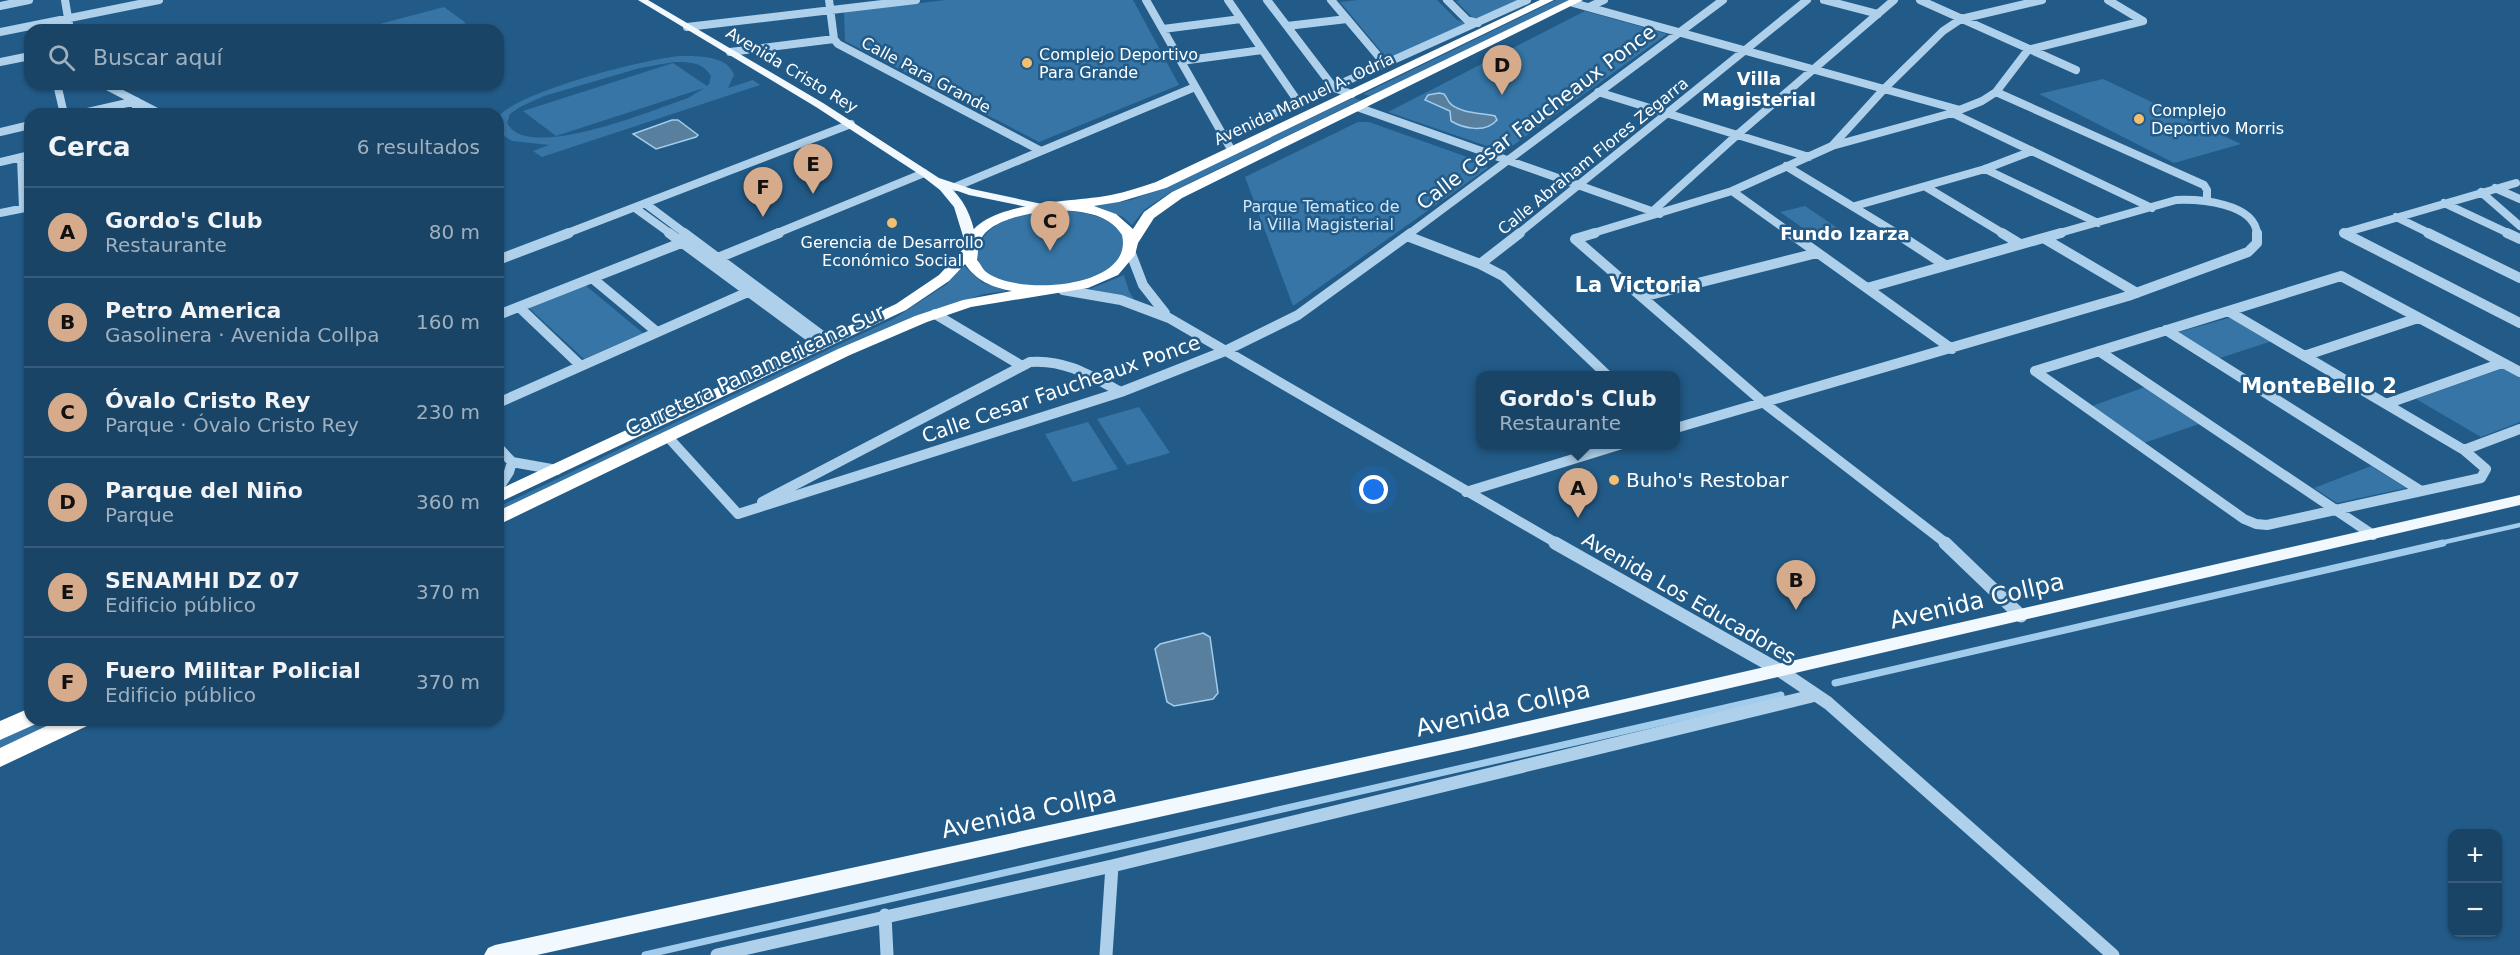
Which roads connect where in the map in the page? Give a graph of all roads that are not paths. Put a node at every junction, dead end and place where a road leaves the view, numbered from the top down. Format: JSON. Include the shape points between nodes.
{"nodes":[{"id":1,"x":30,"y":0,"type":"edge"},
{"id":2,"x":65,"y":0,"type":"edge"},
{"id":3,"x":159,"y":0,"type":"edge"},
{"id":4,"x":642,"y":0,"type":"edge"},
{"id":5,"x":829,"y":0,"type":"edge"},
{"id":6,"x":916,"y":0,"type":"edge"},
{"id":7,"x":1146,"y":0,"type":"edge"},
{"id":8,"x":1228,"y":0,"type":"edge"},
{"id":9,"x":1267,"y":0,"type":"edge"},
{"id":10,"x":1332,"y":0,"type":"edge"},
{"id":11,"x":1450,"y":0,"type":"edge"},
{"id":12,"x":1527,"y":0,"type":"edge"},
{"id":13,"x":1550,"y":0,"type":"edge"},
{"id":14,"x":1604,"y":0,"type":"edge"},
{"id":15,"x":1723,"y":0,"type":"edge"},
{"id":16,"x":1807,"y":0,"type":"edge"},
{"id":17,"x":1824,"y":0,"type":"edge"},
{"id":18,"x":1894,"y":0,"type":"edge"},
{"id":19,"x":1920,"y":0,"type":"edge"},
{"id":20,"x":2004,"y":0,"type":"edge"},
{"id":21,"x":2042,"y":0,"type":"edge"},
{"id":22,"x":2108,"y":0,"type":"edge"},
{"id":23,"x":1580,"y":3,"type":"edge"},
{"id":24,"x":0,"y":6,"type":"edge"},
{"id":25,"x":2018,"y":6,"type":"junction"},
{"id":26,"x":831,"y":10,"type":"junction"},
{"id":27,"x":1878,"y":14,"type":"junction"},
{"id":28,"x":68,"y":18,"type":"junction"},
{"id":29,"x":1241,"y":19,"type":"junction"},
{"id":30,"x":1347,"y":19,"type":"junction"},
{"id":31,"x":1961,"y":19,"type":"junction"},
{"id":32,"x":1478,"y":23,"type":"junction"},
{"id":33,"x":39,"y":24,"type":"edge"},
{"id":34,"x":69,"y":24,"type":"edge"},
{"id":35,"x":1287,"y":26,"type":"junction"},
{"id":36,"x":24,"y":27,"type":"edge"},
{"id":37,"x":687,"y":27,"type":"junction"},
{"id":38,"x":1163,"y":29,"type":"junction"},
{"id":39,"x":0,"y":32,"type":"edge"},
{"id":40,"x":1679,"y":32,"type":"junction"},
{"id":41,"x":834,"y":39,"type":"junction"},
{"id":42,"x":1262,"y":50,"type":"junction"},
{"id":43,"x":1745,"y":50,"type":"junction"},
{"id":44,"x":2028,"y":50,"type":"junction"},
{"id":45,"x":730,"y":52,"type":"junction"},
{"id":46,"x":24,"y":57,"type":"edge"},
{"id":47,"x":1181,"y":61,"type":"junction"},
{"id":48,"x":0,"y":62,"type":"edge"},
{"id":49,"x":1385,"y":64,"type":"junction"},
{"id":50,"x":1813,"y":69,"type":"junction"},
{"id":51,"x":2076,"y":70,"type":"dead end"},
{"id":52,"x":1195,"y":87,"type":"junction"},
{"id":53,"x":1334,"y":88,"type":"junction"},
{"id":54,"x":1884,"y":89,"type":"junction"},
{"id":55,"x":58,"y":90,"type":"edge"},
{"id":56,"x":115,"y":90,"type":"edge"},
{"id":57,"x":1598,"y":92,"type":"junction"},
{"id":58,"x":1996,"y":92,"type":"junction"},
{"id":59,"x":1352,"y":94,"type":"junction"},
{"id":60,"x":136,"y":101,"type":"junction"},
{"id":61,"x":1299,"y":103,"type":"junction"},
{"id":62,"x":1363,"y":104,"type":"junction"},
{"id":63,"x":63,"y":108,"type":"edge"},
{"id":64,"x":105,"y":108,"type":"edge"},
{"id":65,"x":136,"y":108,"type":"edge"},
{"id":66,"x":149,"y":108,"type":"edge"},
{"id":67,"x":1956,"y":111,"type":"junction"},
{"id":68,"x":1668,"y":113,"type":"junction"},
{"id":69,"x":851,"y":124,"type":"junction"},
{"id":70,"x":24,"y":126,"type":"edge"},
{"id":71,"x":0,"y":132,"type":"edge"},
{"id":72,"x":1737,"y":135,"type":"junction"},
{"id":73,"x":1224,"y":136,"type":"junction"},
{"id":74,"x":1832,"y":146,"type":"junction"},
{"id":75,"x":1041,"y":151,"type":"junction"},
{"id":76,"x":1232,"y":151,"type":"junction"},
{"id":77,"x":2032,"y":151,"type":"junction"},
{"id":78,"x":24,"y":156,"type":"edge"},
{"id":79,"x":1809,"y":157,"type":"junction"},
{"id":80,"x":1510,"y":160,"type":"junction"},
{"id":81,"x":0,"y":162,"type":"edge"},
{"id":82,"x":1786,"y":165,"type":"junction"},
{"id":83,"x":1985,"y":169,"type":"junction"},
{"id":84,"x":924,"y":172,"type":"junction"},
{"id":85,"x":2517,"y":183,"type":"dead end"},
{"id":86,"x":1581,"y":185,"type":"junction"},
{"id":87,"x":956,"y":187,"type":"junction"},
{"id":88,"x":1926,"y":187,"type":"junction"},
{"id":89,"x":2495,"y":188,"type":"junction"},
{"id":90,"x":1732,"y":191,"type":"junction"},
{"id":91,"x":2481,"y":192,"type":"junction"},
{"id":92,"x":2520,"y":199,"type":"edge"},
{"id":93,"x":2207,"y":200,"type":"junction"},
{"id":94,"x":2444,"y":203,"type":"junction"},
{"id":95,"x":646,"y":204,"type":"junction"},
{"id":96,"x":1855,"y":206,"type":"junction"},
{"id":97,"x":1042,"y":207,"type":"junction"},
{"id":98,"x":1065,"y":207,"type":"junction"},
{"id":99,"x":23,"y":208,"type":"edge"},
{"id":100,"x":635,"y":208,"type":"junction"},
{"id":101,"x":2152,"y":208,"type":"junction"},
{"id":102,"x":1657,"y":212,"type":"junction"},
{"id":103,"x":0,"y":215,"type":"edge"},
{"id":104,"x":2396,"y":218,"type":"junction"},
{"id":105,"x":2098,"y":223,"type":"junction"},
{"id":106,"x":2520,"y":226,"type":"edge"},
{"id":107,"x":1407,"y":236,"type":"junction"},
{"id":108,"x":2045,"y":239,"type":"junction"},
{"id":109,"x":2520,"y":239,"type":"edge"},
{"id":110,"x":681,"y":243,"type":"junction"},
{"id":111,"x":2020,"y":244,"type":"junction"},
{"id":112,"x":1131,"y":247,"type":"junction"},
{"id":113,"x":970,"y":248,"type":"junction"},
{"id":114,"x":1817,"y":253,"type":"junction"},
{"id":115,"x":504,"y":258,"type":"edge"},
{"id":116,"x":718,"y":258,"type":"junction"},
{"id":117,"x":1480,"y":264,"type":"junction"},
{"id":118,"x":1945,"y":265,"type":"junction"},
{"id":119,"x":592,"y":278,"type":"junction"},
{"id":120,"x":2520,"y":278,"type":"edge"},
{"id":121,"x":1867,"y":288,"type":"junction"},
{"id":122,"x":1063,"y":290,"type":"junction"},
{"id":123,"x":1041,"y":291,"type":"junction"},
{"id":124,"x":748,"y":292,"type":"junction"},
{"id":125,"x":2137,"y":293,"type":"junction"},
{"id":126,"x":1642,"y":297,"type":"junction"},
{"id":127,"x":519,"y":307,"type":"junction"},
{"id":128,"x":2228,"y":311,"type":"junction"},
{"id":129,"x":504,"y":313,"type":"edge"},
{"id":130,"x":935,"y":314,"type":"junction"},
{"id":131,"x":1169,"y":318,"type":"junction"},
{"id":132,"x":2418,"y":318,"type":"junction"},
{"id":133,"x":2520,"y":323,"type":"edge"},
{"id":134,"x":2166,"y":330,"type":"junction"},
{"id":135,"x":657,"y":332,"type":"junction"},
{"id":136,"x":825,"y":343,"type":"junction"},
{"id":137,"x":1952,"y":349,"type":"junction"},
{"id":138,"x":1225,"y":351,"type":"junction"},
{"id":139,"x":2099,"y":351,"type":"junction"},
{"id":140,"x":2304,"y":356,"type":"junction"},
{"id":141,"x":2502,"y":363,"type":"junction"},
{"id":142,"x":581,"y":366,"type":"junction"},
{"id":143,"x":1022,"y":366,"type":"junction"},
{"id":144,"x":1604,"y":371,"type":"edge"},
{"id":145,"x":2520,"y":372,"type":"edge"},
{"id":146,"x":1121,"y":392,"type":"junction"},
{"id":147,"x":504,"y":400,"type":"edge"},
{"id":148,"x":1764,"y":403,"type":"junction"},
{"id":149,"x":2386,"y":404,"type":"junction"},
{"id":150,"x":1680,"y":427,"type":"edge"},
{"id":151,"x":2520,"y":429,"type":"edge"},
{"id":152,"x":668,"y":437,"type":"junction"},
{"id":153,"x":1606,"y":449,"type":"edge"},
{"id":154,"x":2464,"y":450,"type":"junction"},
{"id":155,"x":504,"y":453,"type":"edge"},
{"id":156,"x":512,"y":462,"type":"junction"},
{"id":157,"x":557,"y":470,"type":"junction"},
{"id":158,"x":504,"y":480,"type":"edge"},
{"id":159,"x":2421,"y":491,"type":"junction"},
{"id":160,"x":1466,"y":492,"type":"junction"},
{"id":161,"x":504,"y":495,"type":"edge"},
{"id":162,"x":2520,"y":501,"type":"edge"},
{"id":163,"x":2338,"y":510,"type":"junction"},
{"id":164,"x":738,"y":514,"type":"junction"},
{"id":165,"x":504,"y":516,"type":"edge"},
{"id":166,"x":2373,"y":535,"type":"junction"},
{"id":167,"x":2021,"y":616,"type":"junction"},
{"id":168,"x":1779,"y":670,"type":"junction"},
{"id":169,"x":1816,"y":695,"type":"junction"},
{"id":170,"x":24,"y":720,"type":"edge"},
{"id":171,"x":67,"y":726,"type":"edge"},
{"id":172,"x":0,"y":731,"type":"edge"},
{"id":173,"x":0,"y":758,"type":"edge"},
{"id":174,"x":1112,"y":866,"type":"junction"},
{"id":175,"x":885,"y":915,"type":"junction"},
{"id":176,"x":495,"y":955,"type":"edge"},
{"id":177,"x":717,"y":955,"type":"edge"},
{"id":178,"x":887,"y":955,"type":"edge"},
{"id":179,"x":1106,"y":955,"type":"edge"},
{"id":180,"x":2113,"y":955,"type":"edge"}],
"edges":[{"from":1,"to":24,"type":"street"},
{"from":2,"to":28,"type":"street"},
{"from":3,"to":28,"type":"street"},
{"from":4,"to":37,"type":"main road","name":"Avenida Cristo Rey"},
{"from":5,"to":26,"type":"street","name":"Calle Para Grande"},
{"from":6,"to":26,"type":"street"},
{"from":7,"to":38,"type":"street"},
{"from":8,"to":29,"type":"street"},
{"from":9,"to":35,"type":"street"},
{"from":10,"to":30,"type":"street"},
{"from":11,"to":32,"type":"street","via":[[1467,20]]},
{"from":12,"to":32,"type":"street","name":"Avenida Manuel A. Odría"},
{"from":13,"to":59,"type":"highway","name":"Avenida Manuel A. Odría"},
{"from":14,"to":23,"type":"street","name":"Avenida Manuel A. Odría"},
{"from":15,"to":40,"type":"street","name":"Calle Cesar Faucheaux Ponce"},
{"from":16,"to":43,"type":"street","name":"Calle Abraham Flores Zegarra"},
{"from":17,"to":27,"type":"street"},
{"from":18,"to":27,"type":"street"},
{"from":19,"to":31,"type":"street"},
{"from":20,"to":25,"type":"street"},
{"from":21,"to":25,"type":"street"},
{"from":22,"to":44,"type":"street","via":[[2143,21]]},
{"from":23,"to":40,"type":"street"},
{"from":23,"to":62,"type":"highway","name":"Avenida Manuel A. Odría"},
{"from":25,"to":31,"type":"street"},
{"from":26,"to":37,"type":"street"},
{"from":26,"to":41,"type":"street","name":"Calle Para Grande"},
{"from":27,"to":50,"type":"street"},
{"from":28,"to":33,"type":"street"},
{"from":28,"to":34,"type":"street"},
{"from":29,"to":38,"type":"street"},
{"from":29,"to":42,"type":"street"},
{"from":30,"to":35,"type":"street"},
{"from":30,"to":49,"type":"street"},
{"from":31,"to":44,"type":"street"},
{"from":31,"to":54,"type":"street","via":[[1943,31]]},
{"from":32,"to":49,"type":"street","name":"Avenida Manuel A. Odría"},
{"from":35,"to":53,"type":"street"},
{"from":36,"to":39,"type":"street"},
{"from":37,"to":45,"type":"main road","name":"Avenida Cristo Rey"},
{"from":38,"to":47,"type":"street"},
{"from":40,"to":43,"type":"street"},
{"from":40,"to":57,"type":"street","name":"Calle Cesar Faucheaux Ponce"},
{"from":41,"to":45,"type":"street"},
{"from":41,"to":75,"type":"street","name":"Calle Para Grande"},
{"from":42,"to":47,"type":"street"},
{"from":42,"to":61,"type":"street"},
{"from":43,"to":50,"type":"street"},
{"from":43,"to":68,"type":"street","name":"Calle Abraham Flores Zegarra"},
{"from":44,"to":51,"type":"street"},
{"from":44,"to":58,"type":"street"},
{"from":45,"to":69,"type":"main road","name":"Avenida Cristo Rey"},
{"from":46,"to":48,"type":"street"},
{"from":47,"to":52,"type":"street"},
{"from":49,"to":53,"type":"street","name":"Avenida Manuel A. Odría"},
{"from":50,"to":54,"type":"street"},
{"from":50,"to":72,"type":"street"},
{"from":52,"to":73,"type":"street"},
{"from":52,"to":75,"type":"street"},
{"from":53,"to":59,"type":"street"},
{"from":53,"to":61,"type":"street","name":"Avenida Manuel A. Odría"},
{"from":54,"to":67,"type":"street"},
{"from":54,"to":74,"type":"street"},
{"from":55,"to":63,"type":"street"},
{"from":56,"to":60,"type":"street"},
{"from":57,"to":68,"type":"street"},
{"from":57,"to":80,"type":"street","name":"Calle Cesar Faucheaux Ponce"},
{"from":58,"to":67,"type":"street"},
{"from":58,"to":93,"type":"street","via":[[2204,185]]},
{"from":59,"to":62,"type":"highway"},
{"from":59,"to":76,"type":"highway","name":"Avenida Manuel A. Odría"},
{"from":60,"to":64,"type":"street"},
{"from":60,"to":65,"type":"street"},
{"from":60,"to":66,"type":"street"},
{"from":61,"to":73,"type":"street","name":"Avenida Manuel A. Odría"},
{"from":62,"to":80,"type":"street"},
{"from":62,"to":112,"type":"highway","name":"Avenida Manuel A. Odría","via":[[1177,195],[1149,215]]},
{"from":67,"to":74,"type":"street"},
{"from":67,"to":77,"type":"street"},
{"from":68,"to":72,"type":"street"},
{"from":68,"to":86,"type":"street","name":"Calle Abraham Flores Zegarra"},
{"from":69,"to":84,"type":"main road","name":"Avenida Cristo Rey"},
{"from":69,"to":95,"type":"street"},
{"from":70,"to":71,"type":"street"},
{"from":72,"to":79,"type":"street"},
{"from":72,"to":102,"type":"street"},
{"from":73,"to":76,"type":"street"},
{"from":74,"to":79,"type":"street"},
{"from":75,"to":87,"type":"street"},
{"from":76,"to":98,"type":"highway","name":"Avenida Manuel A. Odría","via":[[1140,193]]},
{"from":77,"to":83,"type":"street"},
{"from":77,"to":101,"type":"street"},
{"from":78,"to":81,"type":"street"},
{"from":79,"to":82,"type":"street"},
{"from":80,"to":86,"type":"street"},
{"from":80,"to":107,"type":"street","name":"Calle Cesar Faucheaux Ponce"},
{"from":82,"to":90,"type":"street"},
{"from":82,"to":96,"type":"street"},
{"from":83,"to":88,"type":"street"},
{"from":83,"to":105,"type":"street"},
{"from":84,"to":87,"type":"main road","name":"Avenida Cristo Rey"},
{"from":84,"to":113,"type":"main road","name":"Avenida Cristo Rey","via":[[960,207],[966,218]]},
{"from":84,"to":116,"type":"street"},
{"from":85,"to":89,"type":"street"},
{"from":86,"to":102,"type":"street"},
{"from":86,"to":117,"type":"street","name":"Calle Abraham Flores Zegarra"},
{"from":87,"to":97,"type":"main road","name":"Avenida Cristo Rey"},
{"from":88,"to":96,"type":"street"},
{"from":88,"to":111,"type":"street"},
{"from":89,"to":91,"type":"street"},
{"from":89,"to":92,"type":"street"},
{"from":90,"to":102,"type":"street"},
{"from":90,"to":114,"type":"street"},
{"from":91,"to":94,"type":"street"},
{"from":91,"to":106,"type":"street"},
{"from":93,"to":101,"type":"street","via":[[2176,200]]},
{"from":93,"to":125,"type":"street","via":[[2230,207],[2252,221],[2258,238],[2253,248],[2241,256]]},
{"from":94,"to":104,"type":"street"},
{"from":94,"to":109,"type":"street"},
{"from":95,"to":100,"type":"street"},
{"from":95,"to":116,"type":"street"},
{"from":96,"to":118,"type":"street"},
{"from":97,"to":98,"type":"highway","name":"Carretera Panamericana Sur"},
{"from":97,"to":113,"type":"highway","name":"Carretera Panamericana Sur","via":[[996,221],[976,237]]},
{"from":98,"to":112,"type":"highway","via":[[1091,210],[1112,218],[1126,229]]},
{"from":99,"to":103,"type":"street"},
{"from":100,"to":110,"type":"street"},
{"from":100,"to":115,"type":"street"},
{"from":101,"to":105,"type":"street"},
{"from":102,"to":126,"type":"street","via":[[1575,239]]},
{"from":104,"to":120,"type":"street"},
{"from":104,"to":133,"type":"street","via":[[2344,233]]},
{"from":105,"to":108,"type":"street"},
{"from":107,"to":117,"type":"street"},
{"from":107,"to":138,"type":"street","name":"Calle Cesar Faucheaux Ponce","via":[[1298,315]]},
{"from":108,"to":111,"type":"street"},
{"from":108,"to":125,"type":"street"},
{"from":110,"to":119,"type":"street"},
{"from":110,"to":124,"type":"street"},
{"from":111,"to":118,"type":"street"},
{"from":112,"to":122,"type":"highway","name":"Avenida Manuel A. Odría","via":[[1121,265],[1102,278]]},
{"from":112,"to":131,"type":"street","name":"Avenida Los Educadores","via":[[1141,286]]},
{"from":113,"to":123,"type":"highway","via":[[972,264],[992,281],[1014,289]]},
{"from":113,"to":136,"type":"highway","name":"Carretera Panamericana Sur","via":[[944,278],[917,297]]},
{"from":114,"to":121,"type":"street"},
{"from":114,"to":126,"type":"street"},
{"from":116,"to":136,"type":"street"},
{"from":117,"to":144,"type":"street","via":[[1503,276]]},
{"from":118,"to":121,"type":"street"},
{"from":119,"to":127,"type":"street"},
{"from":119,"to":135,"type":"street"},
{"from":121,"to":137,"type":"street"},
{"from":122,"to":123,"type":"highway","name":"Avenida Manuel A. Odría"},
{"from":122,"to":131,"type":"street","name":"Avenida Los Educadores","via":[[1121,300]]},
{"from":123,"to":130,"type":"highway","name":"Carretera Panamericana Sur","via":[[979,301]]},
{"from":124,"to":135,"type":"street"},
{"from":124,"to":136,"type":"street"},
{"from":125,"to":137,"type":"street"},
{"from":126,"to":148,"type":"street"},
{"from":127,"to":129,"type":"street"},
{"from":127,"to":142,"type":"street"},
{"from":128,"to":132,"type":"street","via":[[2341,276]]},
{"from":128,"to":134,"type":"street"},
{"from":128,"to":140,"type":"street"},
{"from":130,"to":143,"type":"street"},
{"from":130,"to":152,"type":"highway","name":"Carretera Panamericana Sur","via":[[844,352]]},
{"from":131,"to":138,"type":"street","name":"Avenida Los Educadores"},
{"from":132,"to":140,"type":"street"},
{"from":132,"to":141,"type":"street"},
{"from":134,"to":139,"type":"street"},
{"from":134,"to":159,"type":"street"},
{"from":135,"to":142,"type":"street"},
{"from":136,"to":157,"type":"highway","name":"Carretera Panamericana Sur"},
{"from":137,"to":148,"type":"street"},
{"from":138,"to":146,"type":"street","name":"Calle Cesar Faucheaux Ponce"},
{"from":138,"to":160,"type":"street","name":"Avenida Los Educadores"},
{"from":139,"to":163,"type":"street"},
{"from":139,"to":163,"type":"street","via":[[2035,371],[2244,519],[2267,525]]},
{"from":140,"to":149,"type":"street"},
{"from":141,"to":145,"type":"street"},
{"from":141,"to":149,"type":"street"},
{"from":142,"to":147,"type":"street"},
{"from":143,"to":146,"type":"street","via":[[1038,361],[1063,362]]},
{"from":143,"to":164,"type":"street"},
{"from":146,"to":164,"type":"street","name":"Calle Cesar Faucheaux Ponce"},
{"from":148,"to":150,"type":"street"},
{"from":148,"to":167,"type":"street","via":[[1938,537]]},
{"from":149,"to":154,"type":"street"},
{"from":151,"to":154,"type":"street"},
{"from":152,"to":164,"type":"street"},
{"from":152,"to":165,"type":"highway","name":"Carretera Panamericana Sur"},
{"from":153,"to":160,"type":"street"},
{"from":154,"to":159,"type":"street","via":[[2486,469],[2485,474]]},
{"from":155,"to":156,"type":"street"},
{"from":156,"to":157,"type":"street"},
{"from":156,"to":158,"type":"street"},
{"from":157,"to":161,"type":"highway","name":"Carretera Panamericana Sur"},
{"from":159,"to":163,"type":"street"},
{"from":160,"to":168,"type":"street","name":"Avenida Los Educadores"},
{"from":162,"to":166,"type":"main road","name":"Avenida Collpa"},
{"from":163,"to":166,"type":"street"},
{"from":166,"to":167,"type":"main road","name":"Avenida Collpa"},
{"from":167,"to":168,"type":"main road","name":"Avenida Collpa"},
{"from":168,"to":169,"type":"street","name":"Avenida Los Educadores"},
{"from":168,"to":176,"type":"main road","name":"Avenida Collpa"},
{"from":169,"to":174,"type":"street"},
{"from":169,"to":180,"type":"street","name":"Avenida Los Educadores"},
{"from":170,"to":172,"type":"highway"},
{"from":171,"to":173,"type":"highway"},
{"from":174,"to":175,"type":"street"},
{"from":174,"to":179,"type":"street"},
{"from":175,"to":177,"type":"street"},
{"from":175,"to":178,"type":"street"}]}
